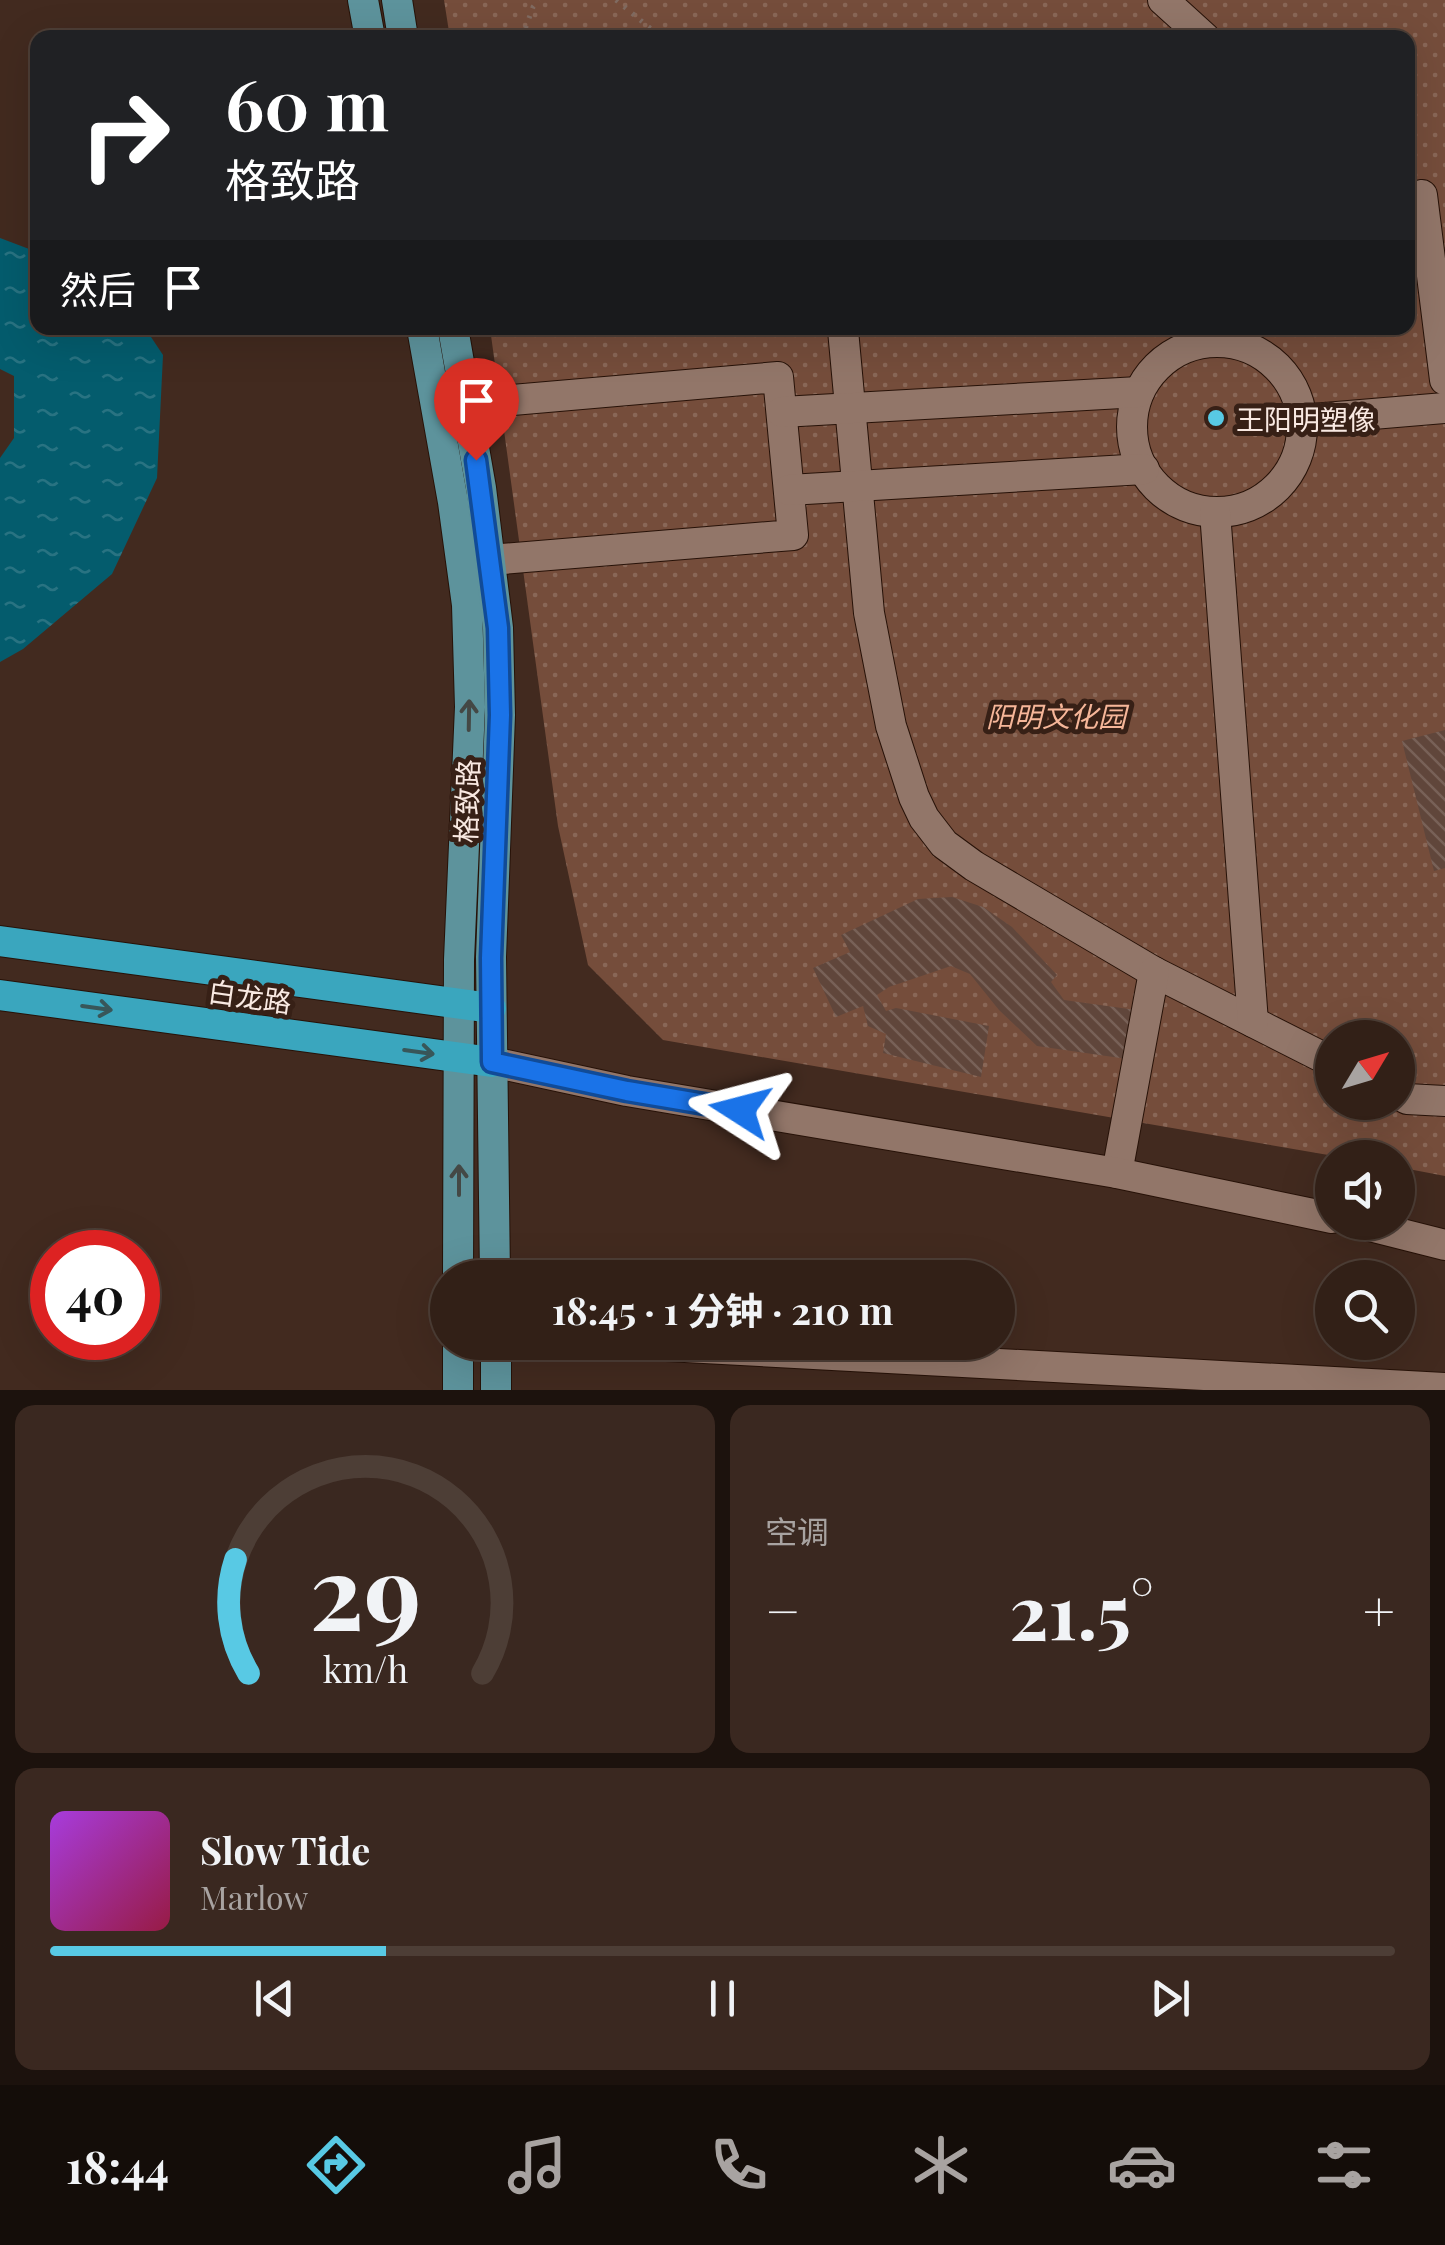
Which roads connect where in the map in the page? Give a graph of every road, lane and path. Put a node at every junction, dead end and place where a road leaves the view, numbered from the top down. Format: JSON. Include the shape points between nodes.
{"nodes":[{"id":1,"x":363,"y":0,"type":"edge"},
{"id":2,"x":397,"y":0,"type":"edge"},
{"id":3,"x":539,"y":0,"type":"edge"},
{"id":4,"x":616,"y":0,"type":"edge"},
{"id":5,"x":1163,"y":0,"type":"edge"},
{"id":6,"x":369,"y":30,"type":"edge"},
{"id":7,"x":403,"y":30,"type":"edge"},
{"id":8,"x":525,"y":30,"type":"edge"},
{"id":9,"x":652,"y":30,"type":"edge"},
{"id":10,"x":1197,"y":30,"type":"edge"},
{"id":11,"x":1425,"y":197,"type":"edge"},
{"id":12,"x":423,"y":335,"type":"edge"},
{"id":13,"x":454,"y":335,"type":"edge"},
{"id":14,"x":843,"y":335,"type":"edge"},
{"id":15,"x":1445,"y":380,"type":"edge"},
{"id":16,"x":1139,"y":392,"type":"junction"},
{"id":17,"x":466,"y":404,"type":"junction"},
{"id":18,"x":850,"y":408,"type":"junction"},
{"id":19,"x":1445,"y":408,"type":"edge"},
{"id":20,"x":782,"y":412,"type":"junction"},
{"id":21,"x":1301,"y":420,"type":"junction"},
{"id":22,"x":1144,"y":469,"type":"junction"},
{"id":23,"x":857,"y":486,"type":"junction"},
{"id":24,"x":789,"y":490,"type":"junction"},
{"id":25,"x":1215,"y":512,"type":"junction"},
{"id":26,"x":490,"y":560,"type":"junction"},
{"id":27,"x":0,"y":942,"type":"edge"},
{"id":28,"x":1154,"y":972,"type":"junction"},
{"id":29,"x":0,"y":995,"type":"edge"},
{"id":30,"x":459,"y":1004,"type":"junction"},
{"id":31,"x":492,"y":1008,"type":"junction"},
{"id":32,"x":1254,"y":1022,"type":"junction"},
{"id":33,"x":1315,"y":1053,"type":"edge"},
{"id":34,"x":459,"y":1058,"type":"junction"},
{"id":35,"x":492,"y":1062,"type":"junction"},
{"id":36,"x":1415,"y":1100,"type":"edge"},
{"id":37,"x":1445,"y":1102,"type":"edge"},
{"id":38,"x":1117,"y":1173,"type":"junction"},
{"id":39,"x":1315,"y":1214,"type":"edge"},
{"id":40,"x":1415,"y":1238,"type":"edge"},
{"id":41,"x":1445,"y":1246,"type":"edge"},
{"id":42,"x":458,"y":1260,"type":"edge"},
{"id":43,"x":495,"y":1260,"type":"edge"},
{"id":44,"x":458,"y":1360,"type":"edge"},
{"id":45,"x":496,"y":1360,"type":"edge"},
{"id":46,"x":926,"y":1360,"type":"edge"},
{"id":47,"x":1445,"y":1388,"type":"edge"},
{"id":48,"x":458,"y":1390,"type":"edge"},
{"id":49,"x":496,"y":1390,"type":"edge"}],
"edges":[{"from":1,"to":6,"type":"main road"},
{"from":2,"to":7,"type":"main road"},
{"from":3,"to":8,"type":"path"},
{"from":4,"to":9,"type":"path"},
{"from":5,"to":10,"type":"street"},
{"from":11,"to":15,"type":"street"},
{"from":30,"to":12,"type":"main road","name":"格致路","one_way":true,"via":[[468,605]]},
{"from":13,"to":17,"type":"main road","name":"格致路"},
{"from":14,"to":18,"type":"street"},
{"from":16,"to":18,"type":"street"},
{"from":16,"to":21,"type":"street","via":[[1151,372],[1181,350],[1236,344],[1284,375]]},
{"from":16,"to":22,"type":"street","via":[[1131,425]]},
{"from":17,"to":20,"type":"street","via":[[778,377]]},
{"from":17,"to":26,"type":"main road","name":"格致路"},
{"from":18,"to":20,"type":"street"},
{"from":18,"to":23,"type":"street"},
{"from":19,"to":21,"type":"street"},
{"from":20,"to":24,"type":"street"},
{"from":21,"to":25,"type":"street","via":[[1299,448],[1282,482],[1252,504]]},
{"from":22,"to":23,"type":"street"},
{"from":22,"to":25,"type":"street","via":[[1179,503]]},
{"from":23,"to":24,"type":"street"},
{"from":23,"to":28,"type":"street","via":[[869,613],[891,726],[924,818],[974,866]]},
{"from":24,"to":26,"type":"street","via":[[792,535]]},
{"from":25,"to":32,"type":"street"},
{"from":26,"to":31,"type":"main road","name":"格致路","via":[[500,715]]},
{"from":27,"to":30,"type":"highway","name":"白龙路"},
{"from":28,"to":32,"type":"street"},
{"from":28,"to":38,"type":"street"},
{"from":29,"to":34,"type":"highway","name":"白龙路","one_way":true},
{"from":30,"to":31,"type":"highway","name":"白龙路"},
{"from":30,"to":34,"type":"main road","name":"格致路"},
{"from":31,"to":35,"type":"main road","name":"格致路"},
{"from":32,"to":33,"type":"street"},
{"from":34,"to":35,"type":"highway","name":"白龙路"},
{"from":42,"to":34,"type":"main road","name":"格致路","one_way":true},
{"from":35,"to":38,"type":"street"},
{"from":35,"to":43,"type":"main road","name":"格致路"},
{"from":36,"to":37,"type":"street"},
{"from":38,"to":39,"type":"street"},
{"from":40,"to":41,"type":"street"},
{"from":44,"to":48,"type":"main road"},
{"from":45,"to":49,"type":"main road"},
{"from":46,"to":47,"type":"street"}]}
